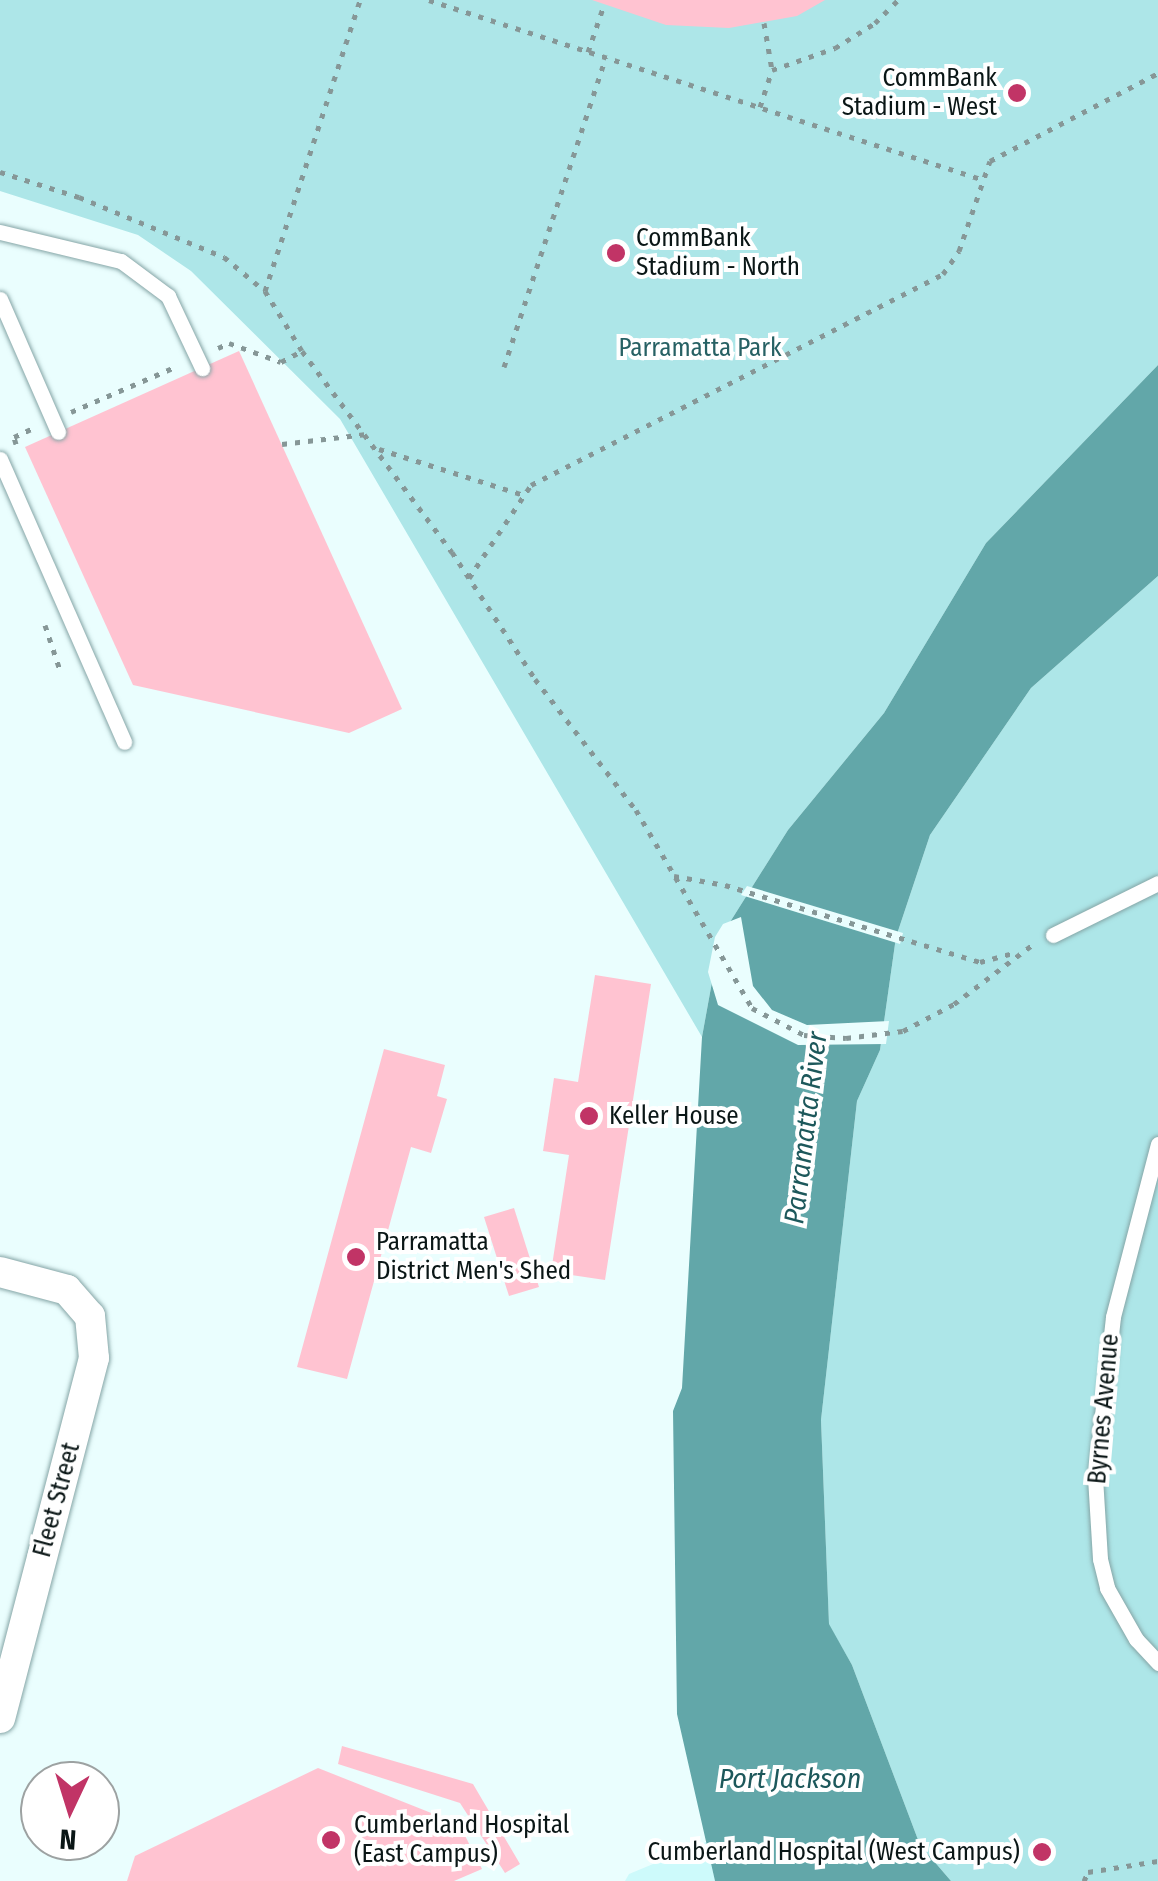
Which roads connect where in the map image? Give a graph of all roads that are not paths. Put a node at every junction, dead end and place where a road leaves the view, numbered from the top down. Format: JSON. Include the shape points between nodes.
{"nodes":[{"id":1,"x":0,"y":232,"type":"edge"},
{"id":2,"x":0,"y":299,"type":"edge"},
{"id":3,"x":199,"y":362,"type":"road end"},
{"id":4,"x":55,"y":426,"type":"road end"},
{"id":5,"x":0,"y":459,"type":"edge"},
{"id":6,"x":124,"y":742,"type":"dead end"},
{"id":7,"x":1158,"y":883,"type":"edge"},
{"id":8,"x":1053,"y":934,"type":"road end"},
{"id":9,"x":1158,"y":1144,"type":"edge"},
{"id":10,"x":0,"y":1272,"type":"edge"},
{"id":11,"x":1158,"y":1664,"type":"edge"},
{"id":12,"x":0,"y":1718,"type":"edge"}],
"edges":[{"from":1,"to":3,"type":"lane","via":[[121,261],[168,296]]},
{"from":2,"to":4,"type":"lane"},
{"from":5,"to":6,"type":"lane"},
{"from":7,"to":8,"type":"lane"},
{"from":9,"to":11,"type":"lane","name":"Byrnes Avenue","via":[[1113,1317],[1096,1477],[1107,1588]]},
{"from":10,"to":12,"type":"street","name":"Fleet Street","via":[[67,1290],[90,1316],[94,1358]]}]}
